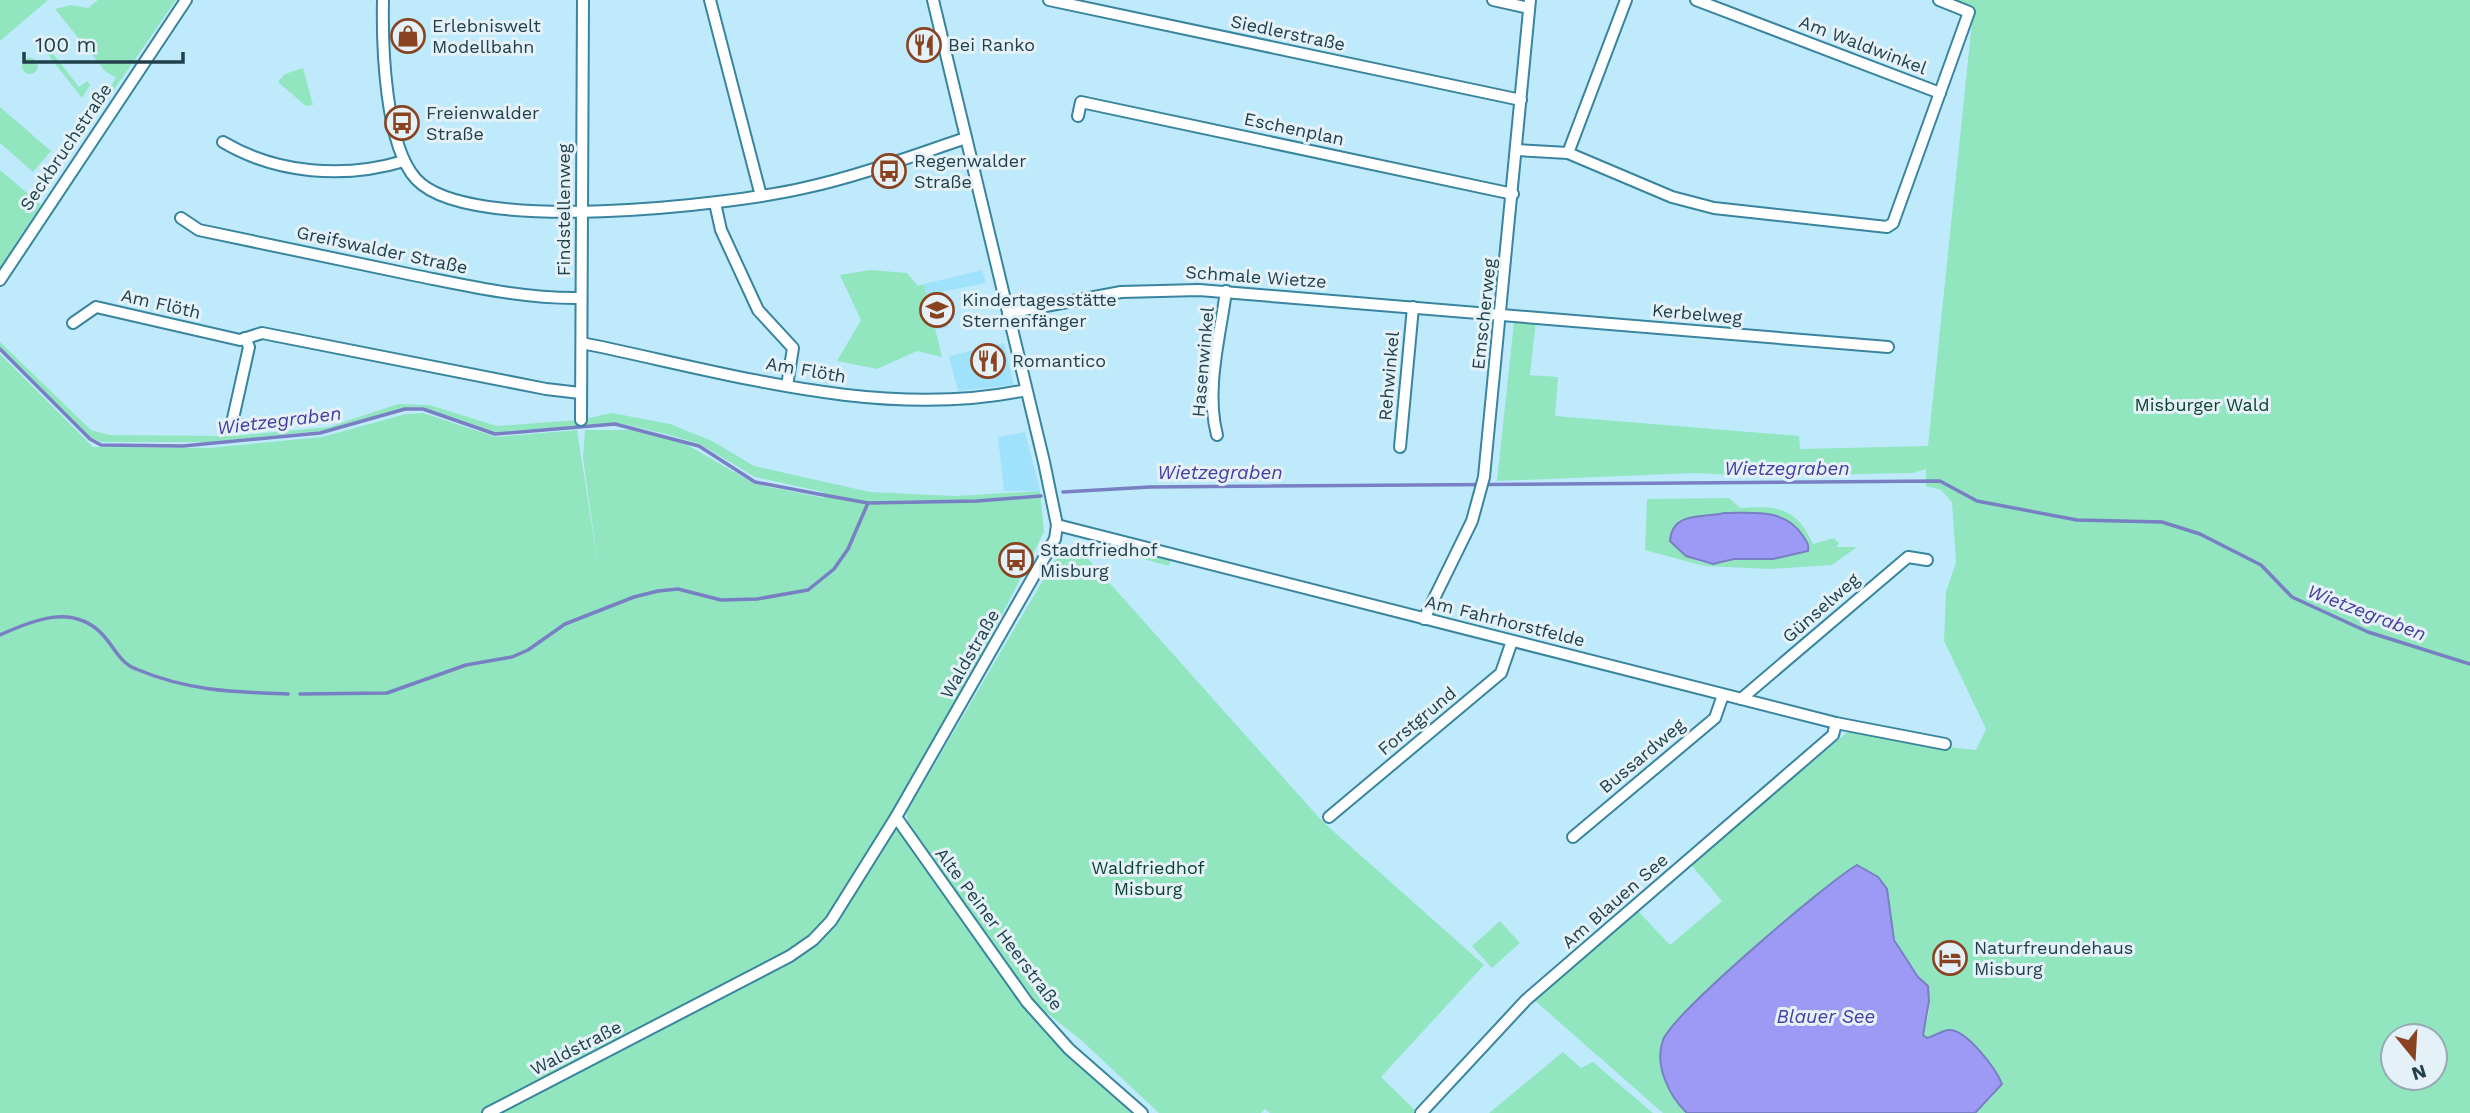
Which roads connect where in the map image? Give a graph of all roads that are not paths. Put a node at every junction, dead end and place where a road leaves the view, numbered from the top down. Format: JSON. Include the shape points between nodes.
{"nodes":[{"id":1,"x":186,"y":0,"type":"edge"},
{"id":2,"x":383,"y":0,"type":"edge"},
{"id":3,"x":583,"y":0,"type":"edge"},
{"id":4,"x":710,"y":0,"type":"edge"},
{"id":5,"x":933,"y":0,"type":"edge"},
{"id":6,"x":1049,"y":0,"type":"edge"},
{"id":7,"x":1493,"y":0,"type":"edge"},
{"id":8,"x":1626,"y":0,"type":"edge"},
{"id":9,"x":1696,"y":0,"type":"edge"},
{"id":10,"x":1939,"y":0,"type":"edge"},
{"id":11,"x":1529,"y":4,"type":"edge"},
{"id":12,"x":1940,"y":93,"type":"junction"},
{"id":13,"x":1521,"y":100,"type":"junction"},
{"id":14,"x":1078,"y":116,"type":"dead end"},
{"id":15,"x":965,"y":138,"type":"junction"},
{"id":16,"x":223,"y":142,"type":"dead end"},
{"id":17,"x":1517,"y":150,"type":"junction"},
{"id":18,"x":1568,"y":153,"type":"junction"},
{"id":19,"x":404,"y":161,"type":"junction"},
{"id":20,"x":1513,"y":194,"type":"junction"},
{"id":21,"x":761,"y":196,"type":"junction"},
{"id":22,"x":715,"y":203,"type":"junction"},
{"id":23,"x":581,"y":212,"type":"junction"},
{"id":24,"x":181,"y":218,"type":"dead end"},
{"id":25,"x":0,"y":280,"type":"edge"},
{"id":26,"x":1226,"y":291,"type":"junction"},
{"id":27,"x":581,"y":298,"type":"junction"},
{"id":28,"x":1413,"y":307,"type":"junction"},
{"id":29,"x":1008,"y":313,"type":"junction"},
{"id":30,"x":1502,"y":313,"type":"junction"},
{"id":31,"x":73,"y":323,"type":"dead end"},
{"id":32,"x":245,"y":338,"type":"junction"},
{"id":33,"x":582,"y":343,"type":"junction"},
{"id":34,"x":1888,"y":347,"type":"dead end"},
{"id":35,"x":787,"y":386,"type":"junction"},
{"id":36,"x":1026,"y":390,"type":"junction"},
{"id":37,"x":580,"y":393,"type":"junction"},
{"id":38,"x":581,"y":420,"type":"dead end"},
{"id":39,"x":238,"y":424,"type":"dead end"},
{"id":40,"x":1217,"y":435,"type":"dead end"},
{"id":41,"x":1400,"y":447,"type":"dead end"},
{"id":42,"x":1057,"y":524,"type":"junction"},
{"id":43,"x":1927,"y":560,"type":"dead end"},
{"id":44,"x":1424,"y":619,"type":"junction"},
{"id":45,"x":1512,"y":641,"type":"junction"},
{"id":46,"x":1723,"y":695,"type":"junction"},
{"id":47,"x":1741,"y":699,"type":"junction"},
{"id":48,"x":1836,"y":723,"type":"junction"},
{"id":49,"x":1945,"y":744,"type":"dead end"},
{"id":50,"x":895,"y":817,"type":"junction"},
{"id":51,"x":1329,"y":817,"type":"dead end"},
{"id":52,"x":1573,"y":837,"type":"dead end"},
{"id":53,"x":488,"y":1113,"type":"edge"},
{"id":54,"x":1142,"y":1113,"type":"edge"},
{"id":55,"x":1422,"y":1113,"type":"edge"}],
"edges":[{"from":1,"to":25,"type":"street","name":"Seckbruchstraße"},
{"from":2,"to":19,"type":"street","via":[[385,71]]},
{"from":3,"to":23,"type":"street","name":"Findstellenweg"},
{"from":4,"to":21,"type":"street"},
{"from":5,"to":15,"type":"street"},
{"from":6,"to":13,"type":"street","name":"Siedlerstraße"},
{"from":7,"to":11,"type":"street"},
{"from":8,"to":18,"type":"street"},
{"from":9,"to":12,"type":"street","name":"Am Waldwinkel"},
{"from":10,"to":12,"type":"street","via":[[1969,12]]},
{"from":11,"to":13,"type":"street","name":"Emscherweg"},
{"from":12,"to":18,"type":"street","via":[[1895,219],[1887,227],[1714,208],[1672,197]]},
{"from":13,"to":17,"type":"street","name":"Emscherweg"},
{"from":14,"to":20,"type":"street","name":"Eschenplan","via":[[1081,102]]},
{"from":15,"to":21,"type":"street","via":[[844,178]]},
{"from":15,"to":29,"type":"street"},
{"from":16,"to":19,"type":"street","via":[[253,159],[296,169],[364,169]]},
{"from":17,"to":18,"type":"street"},
{"from":17,"to":20,"type":"street","name":"Emscherweg"},
{"from":19,"to":23,"type":"street","via":[[424,187],[454,202]]},
{"from":20,"to":30,"type":"street","name":"Emscherweg"},
{"from":21,"to":22,"type":"street"},
{"from":22,"to":23,"type":"street"},
{"from":22,"to":35,"type":"street","via":[[721,230],[758,310],[793,348]]},
{"from":23,"to":27,"type":"street","name":"Findstellenweg"},
{"from":24,"to":27,"type":"street","name":"Greifswalder Straße","via":[[199,230],[357,264],[510,294]]},
{"from":26,"to":28,"type":"street","name":"Schmale Wietze"},
{"from":26,"to":29,"type":"street","name":"Schmale Wietze","via":[[1121,292]]},
{"from":26,"to":40,"type":"street","name":"Hasenwinkel","via":[[1214,391]]},
{"from":27,"to":33,"type":"street","name":"Findstellenweg"},
{"from":28,"to":30,"type":"street","name":"Schmale Wietze"},
{"from":28,"to":41,"type":"street","name":"Rehwinkel"},
{"from":29,"to":36,"type":"street"},
{"from":30,"to":34,"type":"street","name":"Kerbelweg"},
{"from":30,"to":44,"type":"street","name":"Emscherweg","via":[[1480,495],[1458,553]]},
{"from":31,"to":32,"type":"street","name":"Am Flöth","via":[[96,307]]},
{"from":32,"to":37,"type":"street","name":"Am Flöth","via":[[261,333]]},
{"from":32,"to":39,"type":"street","via":[[249,347],[232,423]]},
{"from":33,"to":35,"type":"street","name":"Am Flöth"},
{"from":33,"to":37,"type":"street","name":"Findstellenweg"},
{"from":35,"to":36,"type":"street","name":"Am Flöth","via":[[900,397],[964,398]]},
{"from":36,"to":42,"type":"street"},
{"from":37,"to":38,"type":"street","name":"Findstellenweg"},
{"from":42,"to":44,"type":"street","name":"Am Fahrhorstfelde"},
{"from":42,"to":50,"type":"street","name":"Waldstraße","via":[[1051,549]]},
{"from":43,"to":47,"type":"street","name":"Günselweg","via":[[1908,556]]},
{"from":44,"to":45,"type":"street","name":"Am Fahrhorstfelde"},
{"from":45,"to":46,"type":"street","name":"Am Fahrhorstfelde"},
{"from":45,"to":51,"type":"street","name":"Forstgrund","via":[[1501,673]]},
{"from":46,"to":47,"type":"street","name":"Am Fahrhorstfelde"},
{"from":46,"to":52,"type":"street","name":"Bussardweg","via":[[1715,718]]},
{"from":47,"to":48,"type":"street","name":"Am Fahrhorstfelde"},
{"from":48,"to":49,"type":"street","name":"Am Fahrhorstfelde"},
{"from":48,"to":55,"type":"street","name":"Am Blauen See","via":[[1833,735],[1526,1000]]},
{"from":50,"to":53,"type":"street","name":"Waldstraße","via":[[831,921],[813,940]]},
{"from":50,"to":54,"type":"street","name":"Alte Peiner Heerstraße","via":[[1027,1002],[1069,1049]]}]}
